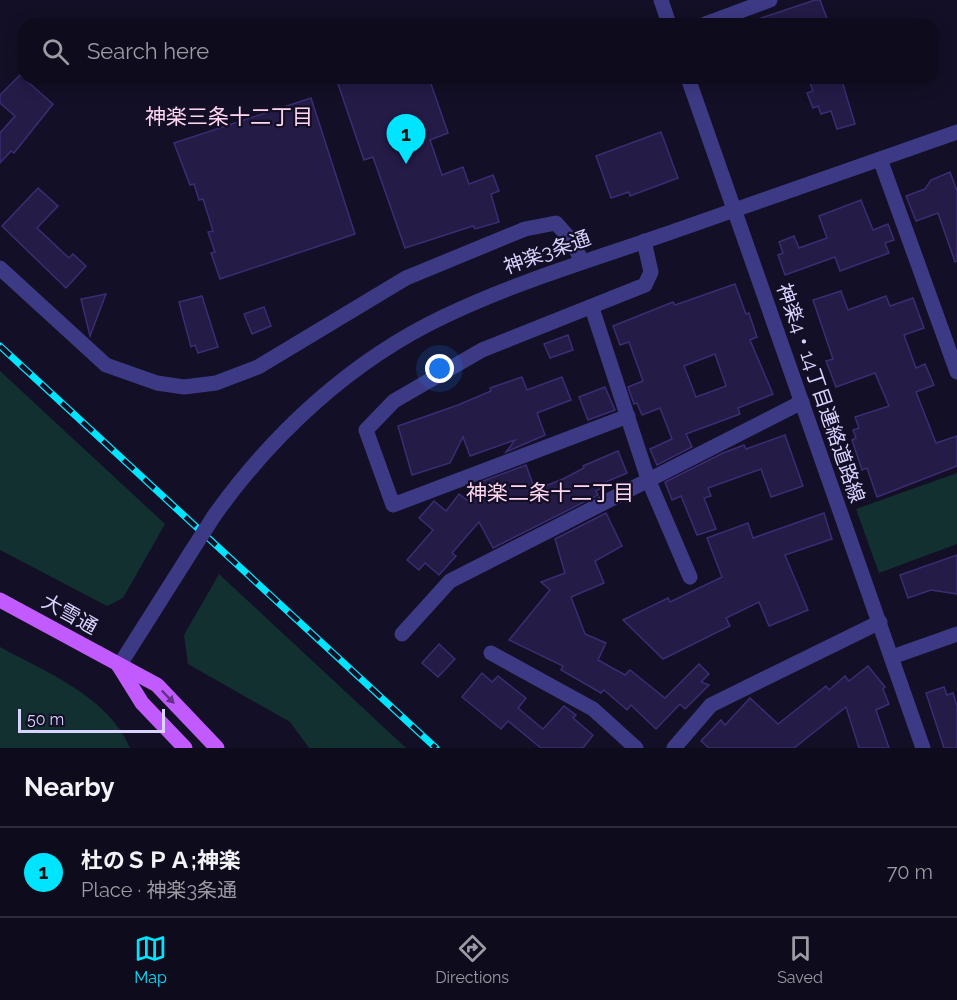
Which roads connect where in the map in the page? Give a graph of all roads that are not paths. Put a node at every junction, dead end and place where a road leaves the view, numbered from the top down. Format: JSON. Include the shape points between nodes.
{"nodes":[{"id":1,"x":661,"y":0,"type":"edge"},
{"id":2,"x":770,"y":0,"type":"edge"},
{"id":3,"x":667,"y":18,"type":"edge"},
{"id":4,"x":721,"y":18,"type":"edge"},
{"id":5,"x":690,"y":84,"type":"edge"},
{"id":6,"x":957,"y":132,"type":"edge"},
{"id":7,"x":880,"y":159,"type":"junction"},
{"id":8,"x":734,"y":210,"type":"junction"},
{"id":9,"x":644,"y":242,"type":"junction"},
{"id":10,"x":582,"y":261,"type":"junction"},
{"id":11,"x":0,"y":268,"type":"edge"},
{"id":12,"x":592,"y":308,"type":"junction"},
{"id":13,"x":957,"y":372,"type":"edge"},
{"id":14,"x":802,"y":402,"type":"junction"},
{"id":15,"x":628,"y":416,"type":"junction"},
{"id":16,"x":648,"y":479,"type":"junction"},
{"id":17,"x":690,"y":577,"type":"dead end"},
{"id":18,"x":0,"y":600,"type":"edge"},
{"id":19,"x":880,"y":622,"type":"junction"},
{"id":20,"x":402,"y":634,"type":"dead end"},
{"id":21,"x":957,"y":634,"type":"edge"},
{"id":22,"x":491,"y":653,"type":"dead end"},
{"id":23,"x":892,"y":657,"type":"junction"},
{"id":24,"x":119,"y":666,"type":"junction"},
{"id":25,"x":185,"y":748,"type":"edge"},
{"id":26,"x":217,"y":748,"type":"edge"},
{"id":27,"x":636,"y":748,"type":"edge"},
{"id":28,"x":674,"y":748,"type":"edge"},
{"id":29,"x":923,"y":748,"type":"edge"}],
"edges":[{"from":1,"to":3,"type":"street"},
{"from":2,"to":4,"type":"street"},
{"from":5,"to":8,"type":"street","name":"神楽4・14丁目連絡道路線"},
{"from":6,"to":7,"type":"street","name":"神楽3条通"},
{"from":7,"to":8,"type":"street","name":"神楽3条通"},
{"from":7,"to":13,"type":"street"},
{"from":8,"to":9,"type":"street","name":"神楽3条通"},
{"from":8,"to":14,"type":"street","name":"神楽4・14丁目連絡道路線"},
{"from":9,"to":10,"type":"street","name":"神楽3条通"},
{"from":9,"to":12,"type":"street","via":[[651,272],[645,285]]},
{"from":10,"to":11,"type":"street","via":[[556,223],[525,229],[406,279],[258,367],[216,383],[184,387],[157,383],[106,364]]},
{"from":10,"to":24,"type":"street","name":"神楽3条通","bridge":true,"via":[[442,317],[327,392],[273,442],[240,480]]},
{"from":12,"to":15,"type":"street"},
{"from":12,"to":15,"type":"street","via":[[482,350],[394,401],[366,430],[393,506]]},
{"from":14,"to":16,"type":"street"},
{"from":14,"to":19,"type":"street","name":"神楽4・14丁目連絡道路線"},
{"from":15,"to":16,"type":"street"},
{"from":16,"to":17,"type":"street"},
{"from":16,"to":20,"type":"street","via":[[450,581]]},
{"from":18,"to":24,"type":"main road","name":"大雪通"},
{"from":19,"to":23,"type":"street","name":"神楽4・14丁目連絡道路線"},
{"from":19,"to":28,"type":"street","via":[[711,705]]},
{"from":21,"to":23,"type":"street"},
{"from":22,"to":27,"type":"street","via":[[592,709]]},
{"from":23,"to":29,"type":"street","name":"神楽4・14丁目連絡道路線"},
{"from":24,"to":25,"type":"main road","name":"大雪通","via":[[142,703]]},
{"from":24,"to":26,"type":"main road","name":"大雪通","one_way":true,"via":[[157,686]]}]}
